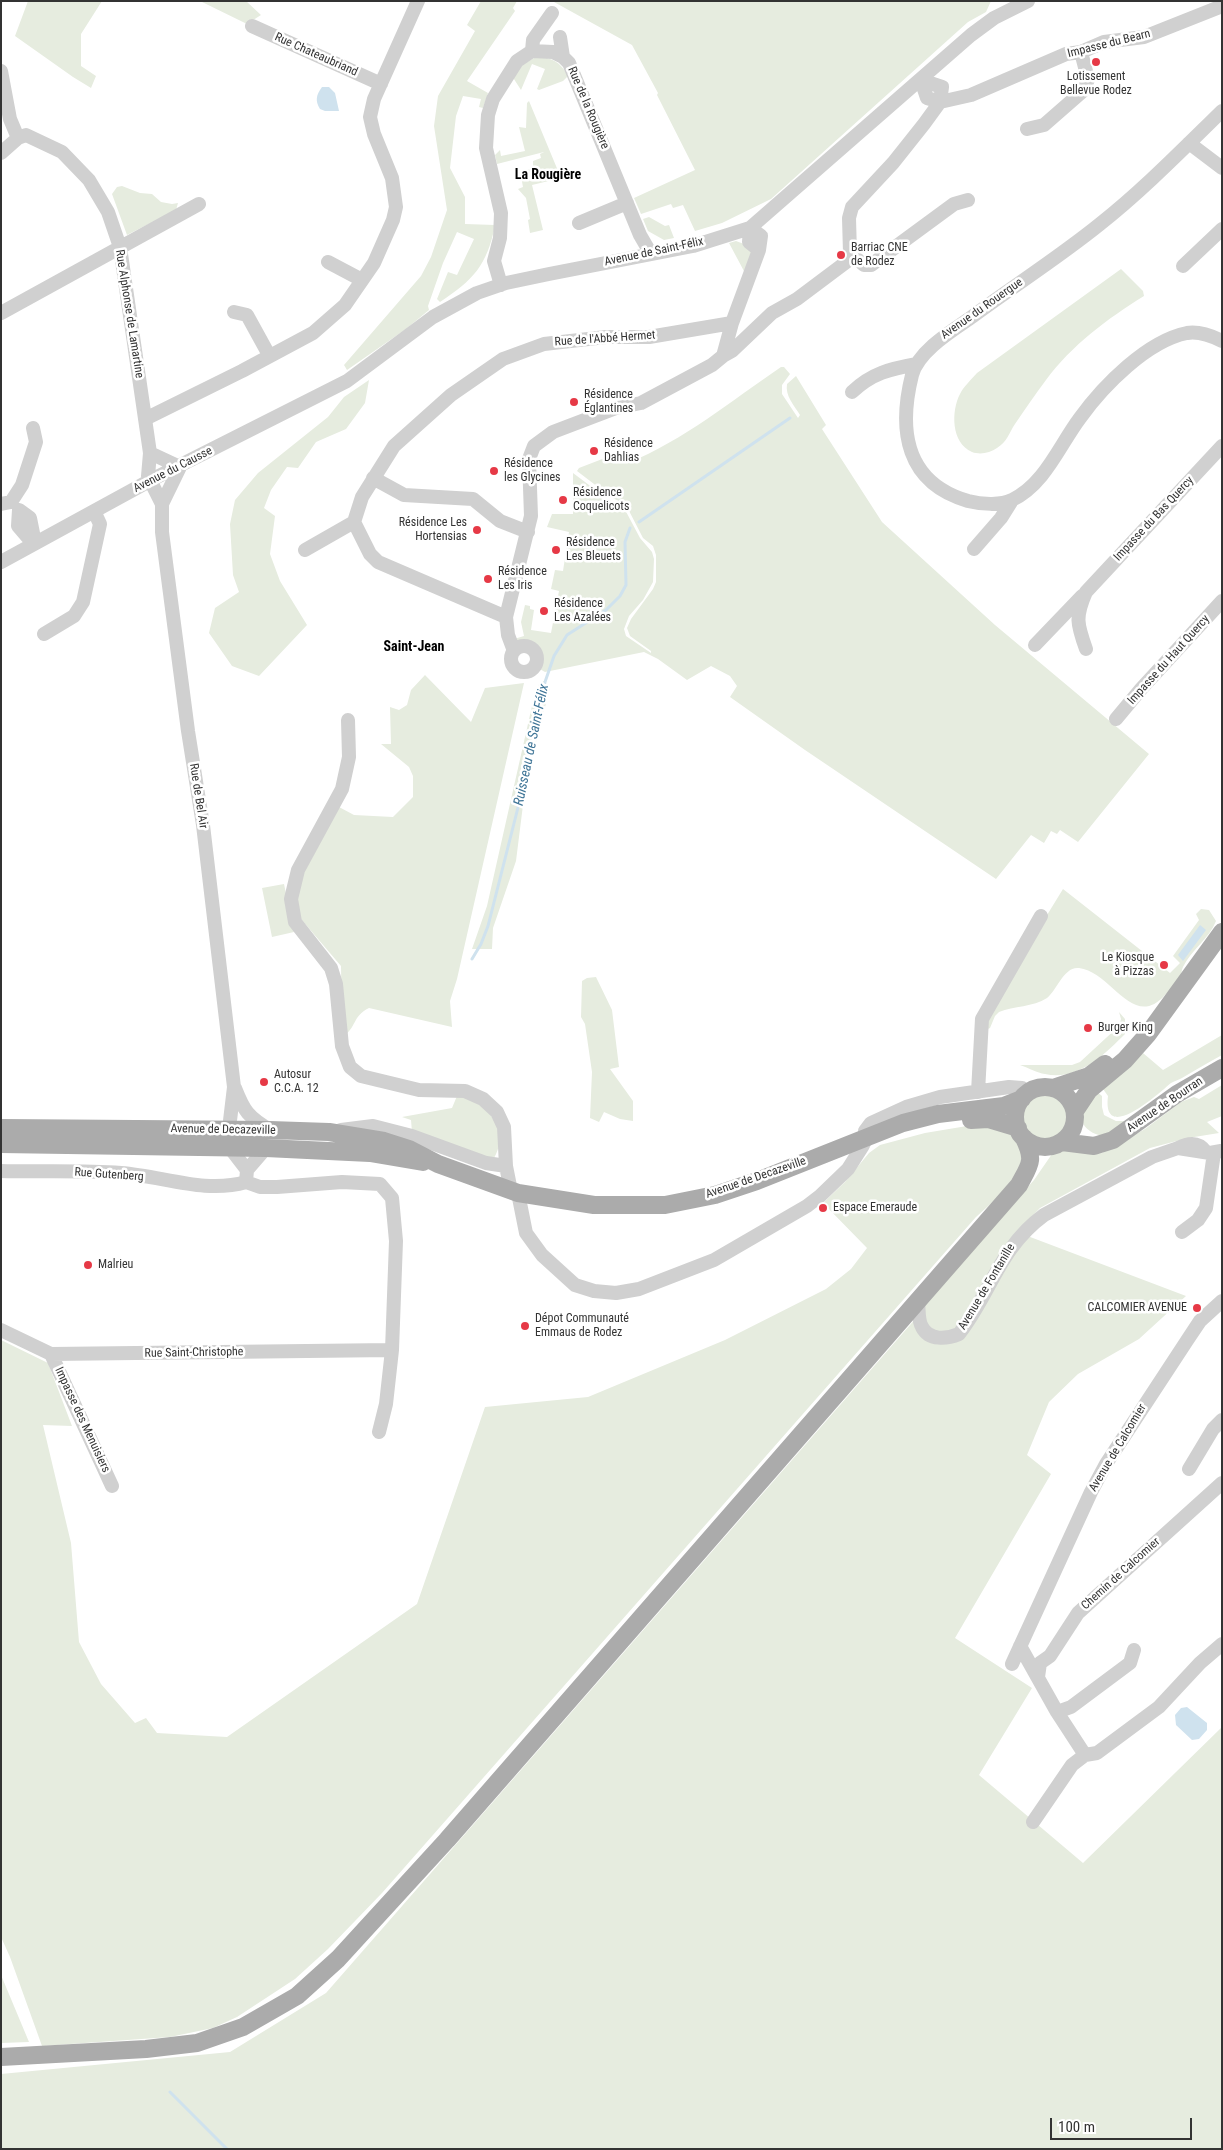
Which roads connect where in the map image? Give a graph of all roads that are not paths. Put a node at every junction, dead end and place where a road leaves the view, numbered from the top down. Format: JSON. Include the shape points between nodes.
{"nodes":[{"id":1,"x":1028,"y":1,"type":"edge"},
{"id":2,"x":418,"y":2,"type":"edge"},
{"id":3,"x":1222,"y":6,"type":"edge"},
{"id":4,"x":552,"y":13,"type":"dead end"},
{"id":5,"x":252,"y":26,"type":"dead end"},
{"id":6,"x":560,"y":37,"type":"dead end"},
{"id":7,"x":532,"y":51,"type":"junction"},
{"id":8,"x":1081,"y":52,"type":"junction"},
{"id":9,"x":563,"y":57,"type":"junction"},
{"id":10,"x":1,"y":71,"type":"edge"},
{"id":11,"x":921,"y":80,"type":"junction"},
{"id":12,"x":381,"y":84,"type":"junction"},
{"id":13,"x":940,"y":102,"type":"junction"},
{"id":14,"x":1222,"y":111,"type":"edge"},
{"id":15,"x":1027,"y":129,"type":"dead end"},
{"id":16,"x":18,"y":138,"type":"junction"},
{"id":17,"x":1189,"y":143,"type":"junction"},
{"id":18,"x":1,"y":154,"type":"edge"},
{"id":19,"x":1222,"y":168,"type":"edge"},
{"id":20,"x":968,"y":200,"type":"dead end"},
{"id":21,"x":627,"y":203,"type":"junction"},
{"id":22,"x":199,"y":204,"type":"dead end"},
{"id":23,"x":579,"y":223,"type":"dead end"},
{"id":24,"x":750,"y":228,"type":"junction"},
{"id":25,"x":1222,"y":229,"type":"edge"},
{"id":26,"x":120,"y":247,"type":"junction"},
{"id":27,"x":650,"y":254,"type":"junction"},
{"id":28,"x":853,"y":257,"type":"junction"},
{"id":29,"x":328,"y":262,"type":"dead end"},
{"id":30,"x":1183,"y":266,"type":"dead end"},
{"id":31,"x":362,"y":280,"type":"junction"},
{"id":32,"x":501,"y":285,"type":"junction"},
{"id":33,"x":234,"y":312,"type":"dead end"},
{"id":34,"x":1,"y":313,"type":"edge"},
{"id":35,"x":732,"y":323,"type":"junction"},
{"id":36,"x":1222,"y":341,"type":"edge"},
{"id":37,"x":269,"y":355,"type":"junction"},
{"id":38,"x":723,"y":356,"type":"junction"},
{"id":39,"x":917,"y":364,"type":"junction"},
{"id":40,"x":347,"y":381,"type":"joint"},
{"id":41,"x":852,"y":392,"type":"dead end"},
{"id":42,"x":145,"y":419,"type":"junction"},
{"id":43,"x":33,"y":428,"type":"dead end"},
{"id":44,"x":1222,"y":446,"type":"edge"},
{"id":45,"x":150,"y":453,"type":"junction"},
{"id":46,"x":180,"y":467,"type":"junction"},
{"id":47,"x":373,"y":478,"type":"junction"},
{"id":48,"x":151,"y":480,"type":"junction"},
{"id":49,"x":1011,"y":502,"type":"junction"},
{"id":50,"x":162,"y":504,"type":"junction"},
{"id":51,"x":11,"y":506,"type":"edge"},
{"id":52,"x":94,"y":511,"type":"junction"},
{"id":53,"x":354,"y":522,"type":"junction"},
{"id":54,"x":528,"y":532,"type":"junction"},
{"id":55,"x":35,"y":543,"type":"junction"},
{"id":56,"x":974,"y":549,"type":"dead end"},
{"id":57,"x":305,"y":550,"type":"dead end"},
{"id":58,"x":1,"y":562,"type":"edge"},
{"id":59,"x":1086,"y":592,"type":"junction"},
{"id":60,"x":1222,"y":601,"type":"edge"},
{"id":61,"x":506,"y":617,"type":"junction"},
{"id":62,"x":44,"y":634,"type":"dead end"},
{"id":63,"x":1035,"y":645,"type":"dead end"},
{"id":64,"x":1086,"y":649,"type":"dead end"},
{"id":65,"x":514,"y":652,"type":"dead end"},
{"id":66,"x":1116,"y":719,"type":"dead end"},
{"id":67,"x":348,"y":720,"type":"dead end"},
{"id":68,"x":1041,"y":916,"type":"dead end"},
{"id":69,"x":1222,"y":932,"type":"edge"},
{"id":70,"x":1171,"y":1002,"type":"junction"},
{"id":71,"x":1222,"y":1068,"type":"edge"},
{"id":72,"x":234,"y":1087,"type":"junction"},
{"id":73,"x":1053,"y":1088,"type":"junction"},
{"id":74,"x":978,"y":1092,"type":"junction"},
{"id":75,"x":1024,"y":1096,"type":"junction"},
{"id":76,"x":1075,"y":1116,"type":"junction"},
{"id":77,"x":1,"y":1128,"type":"edge"},
{"id":78,"x":230,"y":1129,"type":"junction"},
{"id":79,"x":270,"y":1130,"type":"junction"},
{"id":80,"x":329,"y":1132,"type":"junction"},
{"id":81,"x":1021,"y":1133,"type":"junction"},
{"id":82,"x":867,"y":1137,"type":"junction"},
{"id":83,"x":1108,"y":1142,"type":"junction"},
{"id":84,"x":1,"y":1144,"type":"edge"},
{"id":85,"x":1057,"y":1144,"type":"junction"},
{"id":86,"x":230,"y":1148,"type":"junction"},
{"id":87,"x":266,"y":1148,"type":"junction"},
{"id":88,"x":1214,"y":1152,"type":"edge"},
{"id":89,"x":438,"y":1164,"type":"junction"},
{"id":90,"x":506,"y":1166,"type":"junction"},
{"id":91,"x":1,"y":1171,"type":"edge"},
{"id":92,"x":247,"y":1176,"type":"junction"},
{"id":93,"x":1019,"y":1185,"type":"junction"},
{"id":94,"x":515,"y":1192,"type":"junction"},
{"id":95,"x":1182,"y":1232,"type":"dead end"},
{"id":96,"x":1222,"y":1301,"type":"edge"},
{"id":97,"x":918,"y":1302,"type":"junction"},
{"id":98,"x":1,"y":1330,"type":"edge"},
{"id":99,"x":392,"y":1350,"type":"junction"},
{"id":100,"x":51,"y":1354,"type":"junction"},
{"id":101,"x":1222,"y":1420,"type":"edge"},
{"id":102,"x":379,"y":1432,"type":"dead end"},
{"id":103,"x":1189,"y":1468,"type":"dead end"},
{"id":104,"x":1222,"y":1483,"type":"edge"},
{"id":105,"x":112,"y":1486,"type":"dead end"},
{"id":106,"x":1222,"y":1644,"type":"edge"},
{"id":107,"x":1020,"y":1646,"type":"junction"},
{"id":108,"x":1134,"y":1650,"type":"dead end"},
{"id":109,"x":1012,"y":1664,"type":"dead end"},
{"id":110,"x":1038,"y":1677,"type":"junction"},
{"id":111,"x":1057,"y":1712,"type":"junction"},
{"id":112,"x":1085,"y":1755,"type":"junction"},
{"id":113,"x":1032,"y":1822,"type":"dead end"},
{"id":114,"x":1,"y":2057,"type":"edge"}],
"edges":[{"from":1,"to":11,"type":"street","name":"Avenue de Saint-Félix","via":[[994,18]]},
{"from":2,"to":12,"type":"street"},
{"from":3,"to":8,"type":"street","name":"Impasse du Bearn","via":[[1144,36],[1104,42]]},
{"from":4,"to":7,"type":"street","via":[[534,40]]},
{"from":5,"to":12,"type":"street","name":"Rue Chateaubriand"},
{"from":6,"to":9,"type":"street"},
{"from":7,"to":9,"type":"street","name":"Rue de la Rougière","via":[[553,52]]},
{"from":7,"to":32,"type":"street","via":[[517,62],[493,99],[488,115],[486,148],[501,213],[500,238],[494,261]]},
{"from":8,"to":13,"type":"street","name":"Impasse du Bearn","via":[[1066,54],[971,95]]},
{"from":8,"to":15,"type":"street","via":[[1088,79],[1084,90],[1044,125]]},
{"from":9,"to":21,"type":"street","name":"Rue de la Rougière","via":[[577,78]]},
{"from":10,"to":16,"type":"street","via":[[10,120]]},
{"from":11,"to":13,"type":"street","via":[[942,87]]},
{"from":11,"to":24,"type":"street","name":"Avenue de Saint-Félix"},
{"from":12,"to":31,"type":"street","via":[[370,117],[392,178],[396,208],[374,264]]},
{"from":13,"to":28,"type":"street","via":[[893,164],[852,207],[849,218],[850,253]]},
{"from":14,"to":17,"type":"street","name":"Avenue du Rouergue"},
{"from":16,"to":18,"type":"street"},
{"from":16,"to":26,"type":"street","name":"Rue Alphonse de Lamartine","via":[[26,134],[62,152],[89,180],[108,212]]},
{"from":17,"to":19,"type":"street"},
{"from":17,"to":39,"type":"street","name":"Avenue du Rouergue","via":[[1102,222],[937,341]]},
{"from":20,"to":28,"type":"street","via":[[954,204],[871,265],[864,265]]},
{"from":21,"to":23,"type":"street"},
{"from":21,"to":27,"type":"street","name":"Rue de la Rougière"},
{"from":22,"to":26,"type":"street"},
{"from":24,"to":27,"type":"street","name":"Avenue de Saint-Félix","via":[[693,246]]},
{"from":24,"to":35,"type":"street","via":[[761,236]]},
{"from":25,"to":30,"type":"street"},
{"from":26,"to":34,"type":"street"},
{"from":26,"to":42,"type":"street","name":"Rue Alphonse de Lamartine"},
{"from":27,"to":32,"type":"street","name":"Avenue de Saint-Félix"},
{"from":28,"to":38,"type":"street","via":[[797,299],[772,313],[732,352]]},
{"from":29,"to":31,"type":"street"},
{"from":31,"to":37,"type":"street","via":[[345,305],[313,333]]},
{"from":32,"to":40,"type":"street","name":"Avenue de Saint-Félix","via":[[477,293],[433,317]]},
{"from":33,"to":37,"type":"street","via":[[247,315]]},
{"from":35,"to":38,"type":"street"},
{"from":35,"to":47,"type":"street","name":"Rue de l'Abbé Hermet","via":[[649,337],[544,344],[503,359],[451,395],[394,446]]},
{"from":36,"to":49,"type":"street","via":[[1189,333],[1164,342],[1141,357],[1110,382],[1081,416],[1045,471],[1029,489]]},
{"from":37,"to":42,"type":"street"},
{"from":38,"to":54,"type":"street","via":[[641,403],[616,408],[543,437],[534,446],[529,459],[531,516]]},
{"from":39,"to":41,"type":"street","via":[[890,369],[865,379]]},
{"from":39,"to":49,"type":"street","name":"Avenue du Rouergue","via":[[906,406],[906,434],[912,456],[922,472],[951,496],[972,502]]},
{"from":40,"to":46,"type":"street","name":"Avenue du Causse"},
{"from":42,"to":45,"type":"street","name":"Rue Alphonse de Lamartine"},
{"from":43,"to":51,"type":"street","via":[[36,442],[22,485]]},
{"from":44,"to":59,"type":"street","name":"Impasse du Bas Quercy"},
{"from":45,"to":46,"type":"street"},
{"from":45,"to":48,"type":"street","name":"Rue Alphonse de Lamartine","via":[[148,476]]},
{"from":46,"to":48,"type":"street","name":"Avenue du Causse"},
{"from":46,"to":50,"type":"street","name":"Rue de Bel Air"},
{"from":47,"to":53,"type":"street","name":"Rue de l'Abbé Hermet","via":[[362,497]]},
{"from":47,"to":54,"type":"street","via":[[404,496],[474,499],[500,521]]},
{"from":48,"to":50,"type":"street","name":"Rue de Bel Air"},
{"from":48,"to":52,"type":"street","name":"Avenue du Causse"},
{"from":49,"to":56,"type":"street"},
{"from":50,"to":72,"type":"street","name":"Rue de Bel Air","via":[[162,532],[203,825]]},
{"from":51,"to":55,"type":"street","via":[[30,518]]},
{"from":52,"to":55,"type":"street","name":"Avenue du Causse"},
{"from":52,"to":62,"type":"street","via":[[100,524],[83,602],[74,616]]},
{"from":53,"to":57,"type":"street"},
{"from":53,"to":61,"type":"street","via":[[370,554],[378,562]]},
{"from":54,"to":61,"type":"street"},
{"from":55,"to":58,"type":"street","name":"Avenue du Causse"},
{"from":59,"to":63,"type":"street","name":"Impasse du Bas Quercy"},
{"from":59,"to":64,"type":"street","name":"Impasse du Bas Quercy","via":[[1078,611],[1079,629]]},
{"from":60,"to":66,"type":"street","name":"Impasse du Haut Quercy"},
{"from":61,"to":65,"type":"street"},
{"from":67,"to":90,"type":"street","via":[[348,758],[342,789],[298,870],[291,899],[295,922],[330,968],[336,984],[342,1046],[350,1067],[362,1076],[419,1090],[465,1091],[483,1099],[497,1112],[504,1127]]},
{"from":68,"to":74,"type":"street","via":[[982,1019]]},
{"from":69,"to":70,"type":"main road"},
{"from":70,"to":73,"type":"main road","via":[[1098,1070]]},
{"from":70,"to":76,"type":"main road","via":[[1137,1047],[1089,1090]]},
{"from":71,"to":83,"type":"main road","name":"Avenue de Bourran","via":[[1177,1094]]},
{"from":72,"to":78,"type":"street","name":"Rue de Bel Air"},
{"from":72,"to":79,"type":"street","name":"Rue de Bel Air","via":[[245,1111]]},
{"from":73,"to":75,"type":"main road","via":[[1038,1088]]},
{"from":73,"to":76,"type":"main road","via":[[1067,1096]]},
{"from":74,"to":75,"type":"street","via":[[1022,1088]]},
{"from":74,"to":82,"type":"street","via":[[940,1096],[906,1107],[872,1124],[865,1131]]},
{"from":75,"to":81,"type":"main road","via":[[1016,1113]]},
{"from":75,"to":82,"type":"main road","name":"Avenue de Decazeville","via":[[1004,1106],[938,1114]]},
{"from":76,"to":83,"type":"main road","via":[[1093,1137]]},
{"from":76,"to":85,"type":"main road","via":[[1070,1134]]},
{"from":77,"to":78,"type":"main road","name":"Avenue de Decazeville"},
{"from":78,"to":79,"type":"main road","name":"Avenue de Decazeville"},
{"from":79,"to":80,"type":"main road","name":"Avenue de Decazeville"},
{"from":80,"to":89,"type":"main road","name":"Avenue de Decazeville","via":[[384,1141],[410,1149]]},
{"from":80,"to":90,"type":"street","via":[[373,1126]]},
{"from":81,"to":82,"type":"main road","name":"Avenue de Decazeville","via":[[988,1119]]},
{"from":81,"to":85,"type":"main road","via":[[1037,1145]]},
{"from":81,"to":93,"type":"main road","via":[[1031,1152],[1031,1164]]},
{"from":82,"to":94,"type":"main road","name":"Avenue de Decazeville","via":[[757,1181],[715,1195],[665,1205],[594,1205]]},
{"from":82,"to":94,"type":"street","via":[[848,1169],[820,1196],[787,1218],[714,1260],[639,1289],[616,1293],[594,1292],[575,1285],[542,1255],[526,1233]]},
{"from":83,"to":85,"type":"main road","name":"Avenue de Bourran","via":[[1094,1146]]},
{"from":84,"to":86,"type":"main road","name":"Avenue de Decazeville"},
{"from":85,"to":93,"type":"main road","via":[[1029,1179]]},
{"from":86,"to":87,"type":"main road","name":"Avenue de Decazeville"},
{"from":86,"to":92,"type":"street"},
{"from":87,"to":89,"type":"main road","name":"Avenue de Decazeville","via":[[370,1153]]},
{"from":87,"to":92,"type":"street"},
{"from":88,"to":95,"type":"street","via":[[1206,1208],[1198,1220]]},
{"from":88,"to":97,"type":"street","name":"Avenue de Fontanille","via":[[1196,1144],[1187,1144],[1152,1157],[1038,1219],[1011,1246],[959,1334],[940,1339],[926,1334],[921,1326]]},
{"from":89,"to":94,"type":"main road","name":"Avenue de Decazeville"},
{"from":90,"to":94,"type":"street"},
{"from":91,"to":92,"type":"street","name":"Rue Gutenberg","via":[[122,1173],[203,1186],[232,1186]]},
{"from":92,"to":99,"type":"street","name":"Rue Gutenberg","via":[[260,1187],[342,1182],[380,1184],[392,1198],[396,1241]]},
{"from":93,"to":97,"type":"main road"},
{"from":96,"to":107,"type":"street","name":"Avenue de Calcomier","via":[[1200,1321],[1106,1464],[1090,1492]]},
{"from":97,"to":114,"type":"main road","via":[[376,1918],[297,1996],[243,2027],[197,2044]]},
{"from":98,"to":100,"type":"street","name":"Rue Saint-Christophe"},
{"from":99,"to":100,"type":"street","name":"Rue Saint-Christophe"},
{"from":99,"to":102,"type":"street","via":[[386,1404]]},
{"from":100,"to":105,"type":"street","name":"Impasse des Menuisiers"},
{"from":101,"to":103,"type":"street"},
{"from":104,"to":110,"type":"street","name":"Chemin de Calcomier","via":[[1078,1613],[1050,1656],[1040,1663]]},
{"from":106,"to":112,"type":"street","via":[[1200,1662],[1159,1707],[1097,1753]]},
{"from":107,"to":109,"type":"street","name":"Avenue de Calcomier"},
{"from":107,"to":110,"type":"street"},
{"from":108,"to":111,"type":"street","via":[[1130,1663],[1071,1707]]},
{"from":110,"to":111,"type":"street"},
{"from":111,"to":112,"type":"street"},
{"from":112,"to":113,"type":"street","via":[[1072,1765]]}]}
